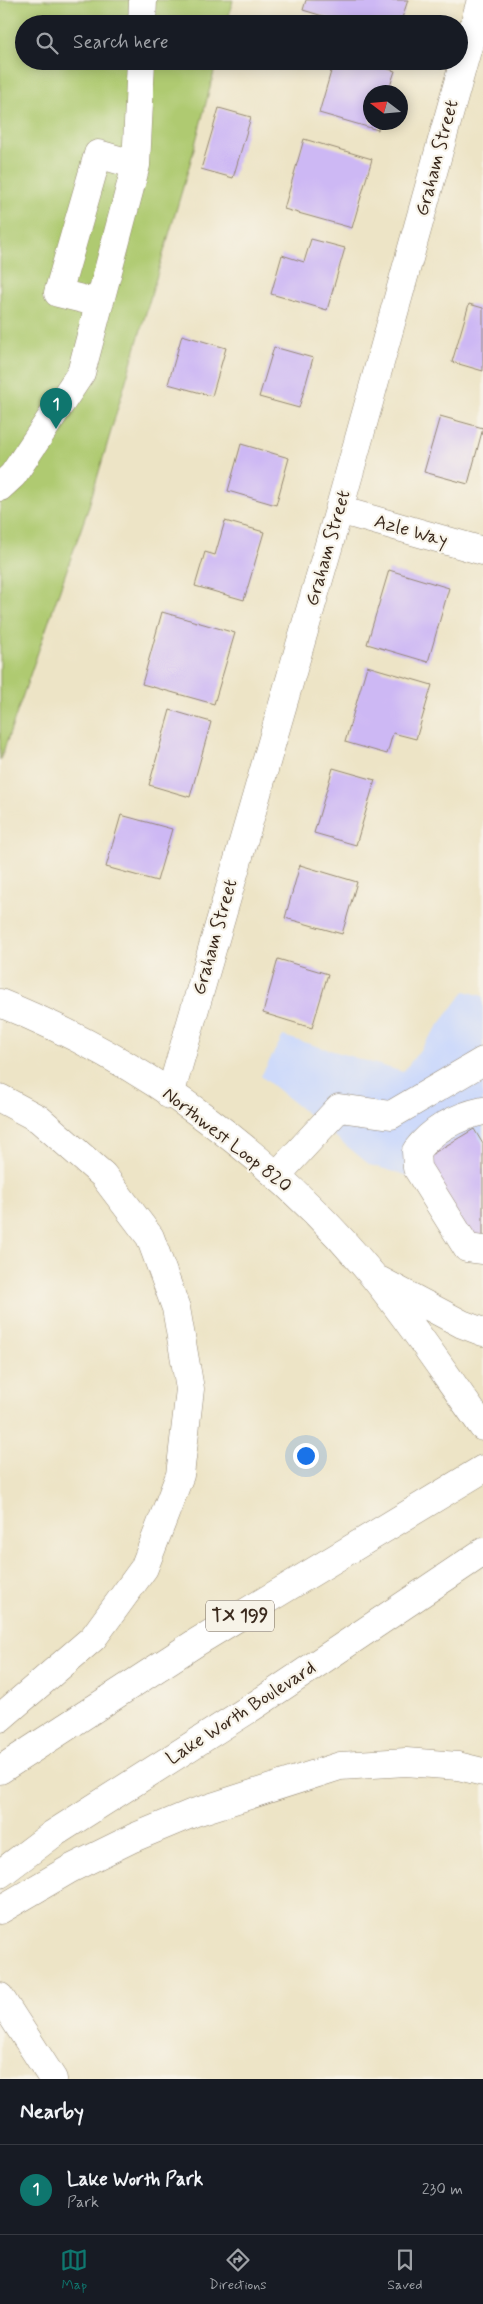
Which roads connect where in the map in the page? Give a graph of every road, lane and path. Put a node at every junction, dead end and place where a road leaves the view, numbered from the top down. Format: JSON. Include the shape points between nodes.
{"nodes":[{"id":1,"x":143,"y":0,"type":"edge"},
{"id":2,"x":481,"y":0,"type":"edge"},
{"id":3,"x":142,"y":15,"type":"edge"},
{"id":4,"x":468,"y":47,"type":"edge"},
{"id":5,"x":140,"y":70,"type":"edge"},
{"id":6,"x":462,"y":70,"type":"edge"},
{"id":7,"x":136,"y":165,"type":"junction"},
{"id":8,"x":99,"y":303,"type":"junction"},
{"id":9,"x":0,"y":487,"type":"edge"},
{"id":10,"x":340,"y":510,"type":"junction"},
{"id":11,"x":483,"y":551,"type":"edge"},
{"id":12,"x":0,"y":1003,"type":"edge"},
{"id":13,"x":483,"y":1060,"type":"edge"},
{"id":14,"x":170,"y":1095,"type":"junction"},
{"id":15,"x":0,"y":1098,"type":"edge"},
{"id":16,"x":483,"y":1111,"type":"edge"},
{"id":17,"x":278,"y":1175,"type":"junction"},
{"id":18,"x":483,"y":1250,"type":"edge"},
{"id":19,"x":374,"y":1278,"type":"junction"},
{"id":20,"x":483,"y":1332,"type":"edge"},
{"id":21,"x":483,"y":1427,"type":"edge"},
{"id":22,"x":483,"y":1469,"type":"edge"},
{"id":23,"x":483,"y":1552,"type":"edge"},
{"id":24,"x":0,"y":1718,"type":"edge"},
{"id":25,"x":0,"y":1770,"type":"edge"},
{"id":26,"x":483,"y":1772,"type":"edge"},
{"id":27,"x":0,"y":1874,"type":"edge"},
{"id":28,"x":0,"y":1910,"type":"edge"},
{"id":29,"x":0,"y":1997,"type":"edge"},
{"id":30,"x":46,"y":2070,"type":"edge"},
{"id":31,"x":60,"y":2079,"type":"edge"}],
"edges":[{"from":1,"to":3,"type":"main road"},
{"from":2,"to":4,"type":"main road","name":"Graham Street"},
{"from":5,"to":7,"type":"main road"},
{"from":6,"to":10,"type":"main road","name":"Graham Street"},
{"from":7,"to":8,"type":"main road"},
{"from":7,"to":8,"type":"main road","via":[[98,154],[58,293]]},
{"from":8,"to":9,"type":"main road","via":[[81,373],[13,475]]},
{"from":10,"to":11,"type":"main road","name":"Azle Way"},
{"from":10,"to":14,"type":"main road","name":"Graham Street"},
{"from":12,"to":14,"type":"main road","name":"Northwest Loop 820","via":[[120,1063]]},
{"from":13,"to":17,"type":"main road","via":[[391,1115],[339,1108]]},
{"from":14,"to":17,"type":"main road","name":"Northwest Loop 820"},
{"from":15,"to":24,"type":"main road","via":[[39,1119],[103,1175],[150,1237],[176,1308],[190,1389],[180,1475],[144,1568],[92,1638]]},
{"from":16,"to":18,"type":"main road","via":[[455,1120],[428,1136],[416,1151],[417,1168],[467,1248]]},
{"from":17,"to":19,"type":"main road","name":"Northwest Loop 820"},
{"from":19,"to":20,"type":"main road"},
{"from":19,"to":21,"type":"main road","name":"Northwest Loop 820"},
{"from":22,"to":25,"type":"main road","number":"TX 199","via":[[197,1642]]},
{"from":23,"to":27,"type":"main road","name":"Lake Worth Boulevard","via":[[257,1704],[53,1834]]},
{"from":26,"to":28,"type":"main road","via":[[458,1766],[406,1762],[340,1766],[201,1810],[133,1838],[70,1869]]},
{"from":29,"to":30,"type":"main road"},
{"from":30,"to":31,"type":"main road"}]}
